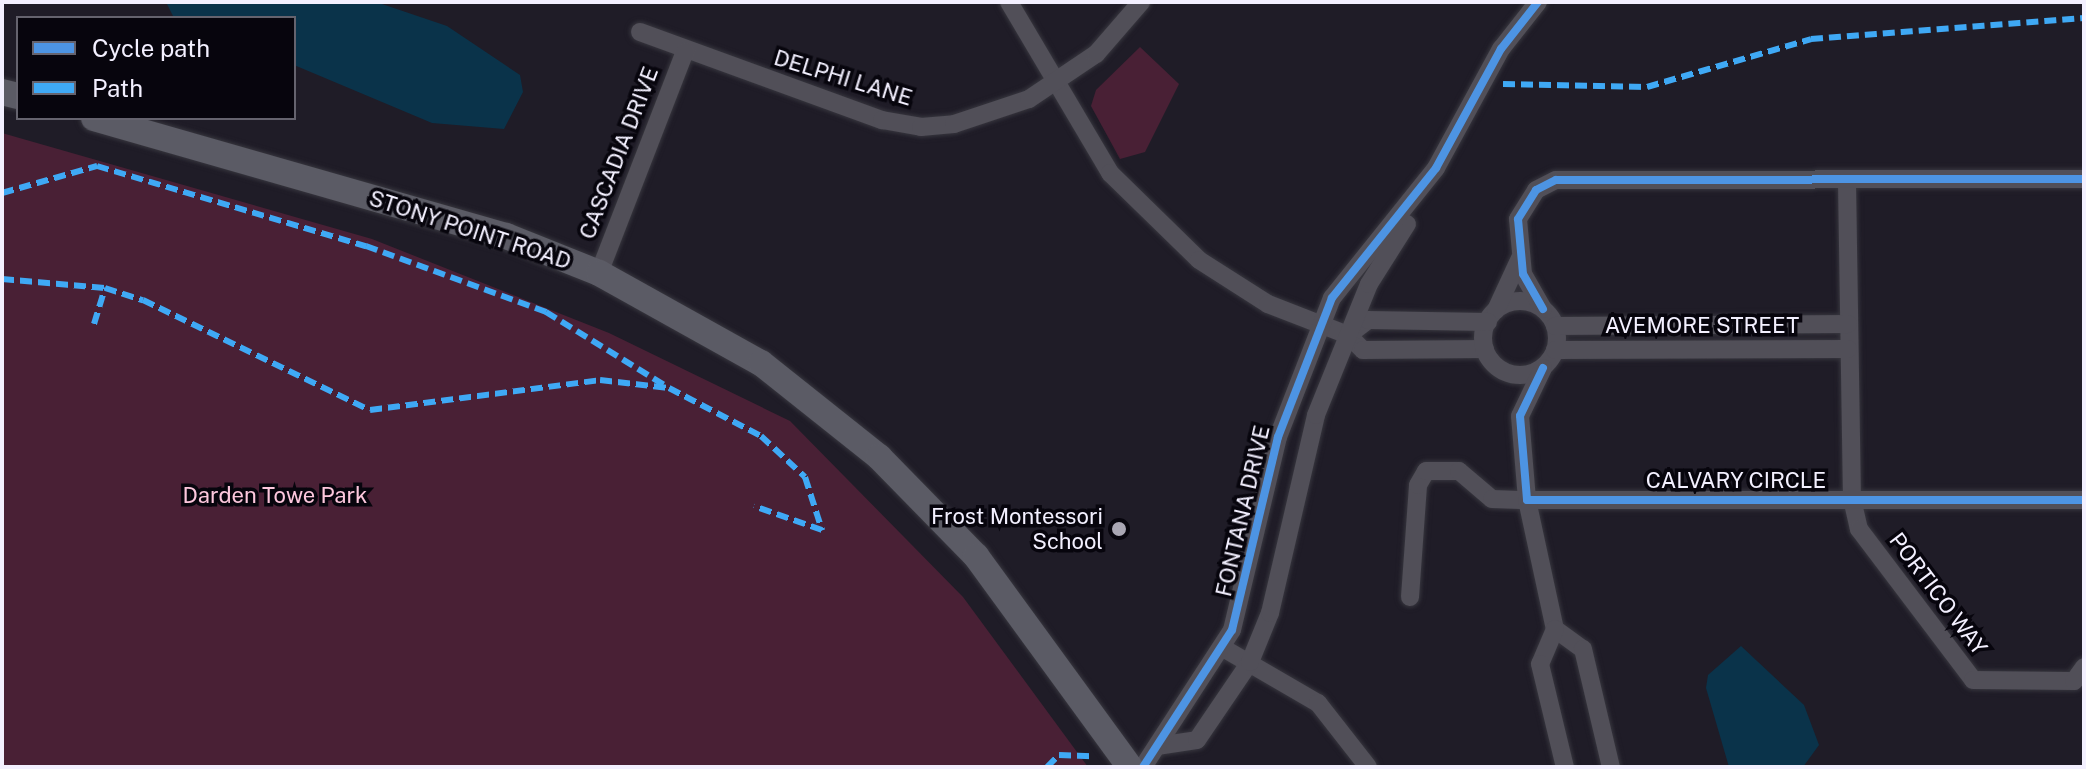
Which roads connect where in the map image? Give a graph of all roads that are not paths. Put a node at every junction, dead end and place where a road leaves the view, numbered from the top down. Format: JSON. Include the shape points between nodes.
{"nodes":[{"id":1,"x":1009,"y":2,"type":"edge"},
{"id":2,"x":1141,"y":2,"type":"edge"},
{"id":3,"x":1538,"y":2,"type":"edge"},
{"id":4,"x":640,"y":32,"type":"dead end"},
{"id":5,"x":685,"y":51,"type":"junction"},
{"id":6,"x":1054,"y":84,"type":"junction"},
{"id":7,"x":101,"y":120,"type":"edge"},
{"id":8,"x":1436,"y":168,"type":"junction"},
{"id":9,"x":2084,"y":179,"type":"edge"},
{"id":10,"x":1847,"y":182,"type":"junction"},
{"id":11,"x":1520,"y":258,"type":"junction"},
{"id":12,"x":599,"y":273,"type":"junction"},
{"id":13,"x":1543,"y":309,"type":"junction"},
{"id":14,"x":1491,"y":317,"type":"junction"},
{"id":15,"x":1848,"y":324,"type":"junction"},
{"id":16,"x":1320,"y":325,"type":"junction"},
{"id":17,"x":1555,"y":326,"type":"junction"},
{"id":18,"x":1348,"y":335,"type":"junction"},
{"id":19,"x":1848,"y":349,"type":"junction"},
{"id":20,"x":1555,"y":350,"type":"junction"},
{"id":21,"x":1490,"y":357,"type":"junction"},
{"id":22,"x":1543,"y":368,"type":"junction"},
{"id":23,"x":1520,"y":416,"type":"junction"},
{"id":24,"x":1852,"y":499,"type":"junction"},
{"id":25,"x":1527,"y":500,"type":"junction"},
{"id":26,"x":2084,"y":500,"type":"edge"},
{"id":27,"x":1410,"y":597,"type":"dead end"},
{"id":28,"x":1555,"y":629,"type":"junction"},
{"id":29,"x":1223,"y":648,"type":"junction"},
{"id":30,"x":1250,"y":662,"type":"junction"},
{"id":31,"x":2084,"y":667,"type":"edge"},
{"id":32,"x":1157,"y":746,"type":"junction"},
{"id":33,"x":1130,"y":767,"type":"edge"},
{"id":34,"x":1143,"y":767,"type":"edge"},
{"id":35,"x":1368,"y":767,"type":"edge"},
{"id":36,"x":1565,"y":767,"type":"edge"},
{"id":37,"x":1611,"y":767,"type":"edge"}],
"edges":[{"from":1,"to":6,"type":"street"},
{"from":2,"to":6,"type":"street","name":"DELPHI LANE","via":[[1096,54]]},
{"from":3,"to":8,"type":"street","name":"FONTANA DRIVE","via":[[1501,49]]},
{"from":4,"to":5,"type":"street","name":"DELPHI LANE"},
{"from":5,"to":6,"type":"street","name":"DELPHI LANE","via":[[921,127],[1008,109]]},
{"from":5,"to":12,"type":"street","name":"CASCADIA DRIVE"},
{"from":6,"to":16,"type":"street","via":[[1101,161],[1160,228],[1248,293]]},
{"from":7,"to":12,"type":"main road","name":"STONY POINT ROAD","via":[[452,219]]},
{"from":8,"to":16,"type":"street","name":"FONTANA DRIVE","via":[[1332,298]]},
{"from":8,"to":18,"type":"street"},
{"from":9,"to":10,"type":"street"},
{"from":10,"to":11,"type":"street","via":[[1556,180],[1536,190],[1518,219]]},
{"from":10,"to":15,"type":"street","name":"PORTICO WAY"},
{"from":11,"to":13,"type":"street"},
{"from":11,"to":14,"type":"street"},
{"from":12,"to":33,"type":"main road","name":"STONY POINT ROAD","via":[[761,363],[879,457],[1005,590]]},
{"from":13,"to":14,"type":"street","via":[[1522,301]]},
{"from":13,"to":17,"type":"street"},
{"from":14,"to":18,"type":"street","via":[[1368,320]]},
{"from":14,"to":21,"type":"street"},
{"from":15,"to":17,"type":"street","name":"AVEMORE STREET"},
{"from":15,"to":19,"type":"street","name":"PORTICO WAY"},
{"from":16,"to":18,"type":"street"},
{"from":16,"to":29,"type":"street","name":"FONTANA DRIVE","via":[[1277,440],[1244,593]]},
{"from":17,"to":20,"type":"street"},
{"from":18,"to":21,"type":"street","via":[[1363,350]]},
{"from":18,"to":30,"type":"street","via":[[1316,415],[1270,613]]},
{"from":19,"to":20,"type":"street","name":"AVEMORE STREET"},
{"from":19,"to":24,"type":"street","name":"PORTICO WAY"},
{"from":20,"to":22,"type":"street"},
{"from":21,"to":22,"type":"street","via":[[1524,376]]},
{"from":21,"to":23,"type":"street"},
{"from":22,"to":23,"type":"street"},
{"from":23,"to":25,"type":"street"},
{"from":24,"to":25,"type":"street","name":"CALVARY CIRCLE"},
{"from":24,"to":26,"type":"street","name":"CALVARY CIRCLE"},
{"from":24,"to":31,"type":"street","name":"PORTICO WAY","via":[[1859,529],[1973,680],[2074,681]]},
{"from":25,"to":27,"type":"street","name":"CALVARY CIRCLE","via":[[1492,499],[1459,471],[1426,471],[1418,485]]},
{"from":25,"to":28,"type":"street"},
{"from":28,"to":36,"type":"street","via":[[1540,664]]},
{"from":28,"to":37,"type":"street","via":[[1583,649]]},
{"from":29,"to":30,"type":"street"},
{"from":29,"to":32,"type":"street","name":"FONTANA DRIVE"},
{"from":30,"to":32,"type":"street","via":[[1197,740]]},
{"from":30,"to":35,"type":"street","via":[[1318,703]]},
{"from":32,"to":34,"type":"street","name":"FONTANA DRIVE"}]}
